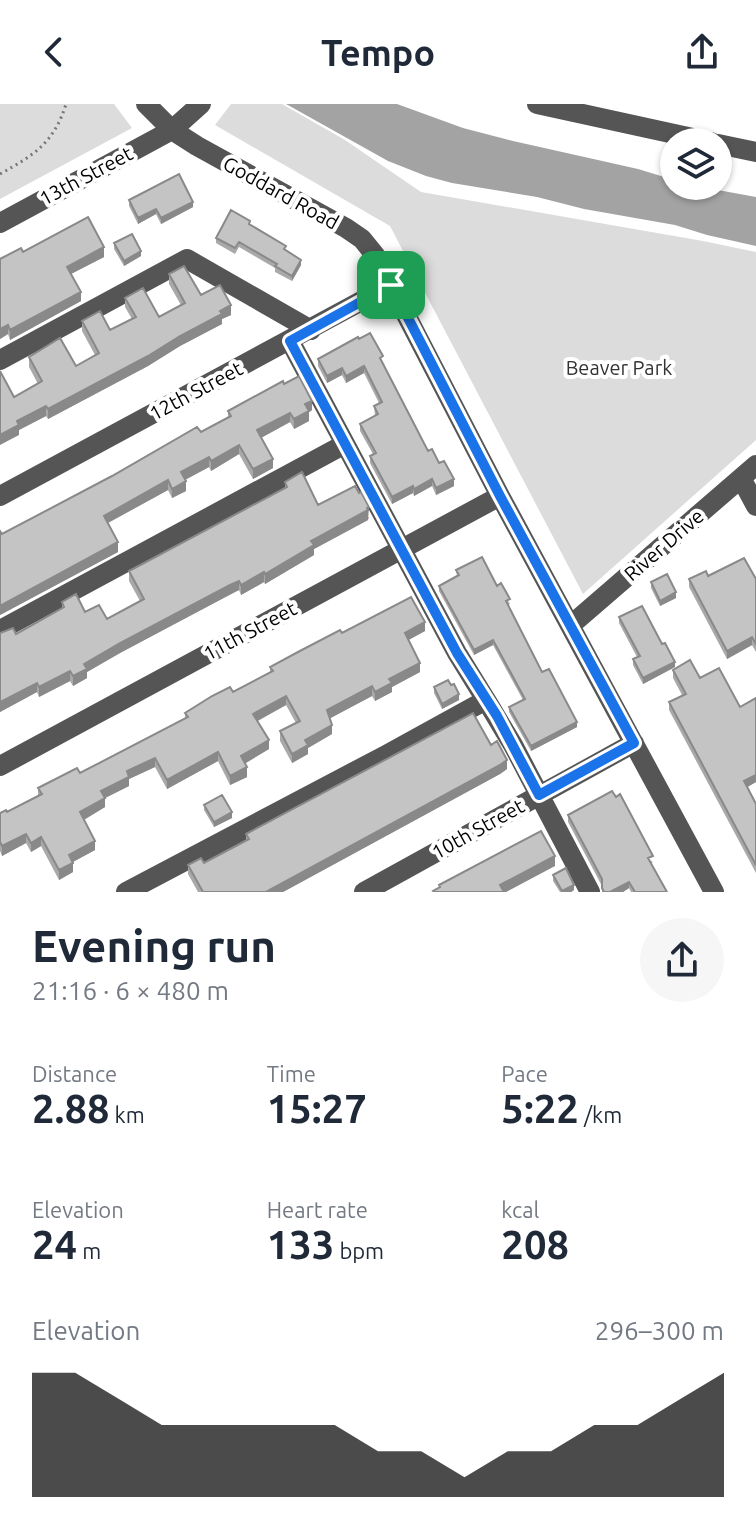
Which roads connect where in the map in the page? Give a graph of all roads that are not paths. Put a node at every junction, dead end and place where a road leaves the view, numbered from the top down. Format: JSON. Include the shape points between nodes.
{"nodes":[{"id":1,"x":146,"y":104,"type":"edge"},
{"id":2,"x":201,"y":104,"type":"edge"},
{"id":3,"x":545,"y":105,"type":"edge"},
{"id":4,"x":172,"y":130,"type":"junction"},
{"id":5,"x":660,"y":131,"type":"edge"},
{"id":6,"x":732,"y":147,"type":"edge"},
{"id":7,"x":756,"y":152,"type":"edge"},
{"id":8,"x":0,"y":223,"type":"edge"},
{"id":9,"x":391,"y":285,"type":"junction"},
{"id":10,"x":311,"y":330,"type":"junction"},
{"id":11,"x":290,"y":341,"type":"junction"},
{"id":12,"x":0,"y":360,"type":"edge"},
{"id":13,"x":345,"y":444,"type":"junction"},
{"id":14,"x":749,"y":471,"type":"edge"},
{"id":15,"x":0,"y":496,"type":"edge"},
{"id":16,"x":500,"y":496,"type":"junction"},
{"id":17,"x":756,"y":506,"type":"edge"},
{"id":18,"x":401,"y":549,"type":"junction"},
{"id":19,"x":571,"y":625,"type":"junction"},
{"id":20,"x":0,"y":630,"type":"edge"},
{"id":21,"x":486,"y":700,"type":"junction"},
{"id":22,"x":634,"y":743,"type":"junction"},
{"id":23,"x":0,"y":766,"type":"edge"},
{"id":24,"x":539,"y":795,"type":"junction"},
{"id":25,"x":126,"y":892,"type":"edge"},
{"id":26,"x":364,"y":892,"type":"edge"},
{"id":27,"x":590,"y":892,"type":"edge"},
{"id":28,"x":714,"y":892,"type":"edge"}],
"edges":[{"from":1,"to":4,"type":"street","name":"Goddard Road"},
{"from":2,"to":4,"type":"street","name":"13th Street"},
{"from":3,"to":5,"type":"street"},
{"from":4,"to":8,"type":"street","name":"13th Street"},
{"from":4,"to":9,"type":"street","name":"Goddard Road","via":[[362,239]]},
{"from":6,"to":7,"type":"street"},
{"from":9,"to":10,"type":"street","name":"12th Street"},
{"from":9,"to":16,"type":"street","name":"Goddard Road"},
{"from":10,"to":11,"type":"street","name":"12th Street"},
{"from":10,"to":12,"type":"street","via":[[187,259]]},
{"from":11,"to":13,"type":"street"},
{"from":11,"to":15,"type":"street","name":"12th Street"},
{"from":13,"to":18,"type":"street"},
{"from":13,"to":20,"type":"street"},
{"from":14,"to":17,"type":"street"},
{"from":14,"to":19,"type":"street","name":"River Drive"},
{"from":16,"to":18,"type":"street","name":"11th Street"},
{"from":16,"to":19,"type":"street","name":"Goddard Road"},
{"from":18,"to":21,"type":"street"},
{"from":18,"to":23,"type":"street","name":"11th Street"},
{"from":19,"to":22,"type":"street","name":"Goddard Road"},
{"from":21,"to":24,"type":"street"},
{"from":21,"to":25,"type":"street"},
{"from":22,"to":24,"type":"street","name":"10th Street"},
{"from":22,"to":28,"type":"street","name":"Goddard Road"},
{"from":24,"to":26,"type":"street","name":"10th Street"},
{"from":24,"to":27,"type":"street"}]}
